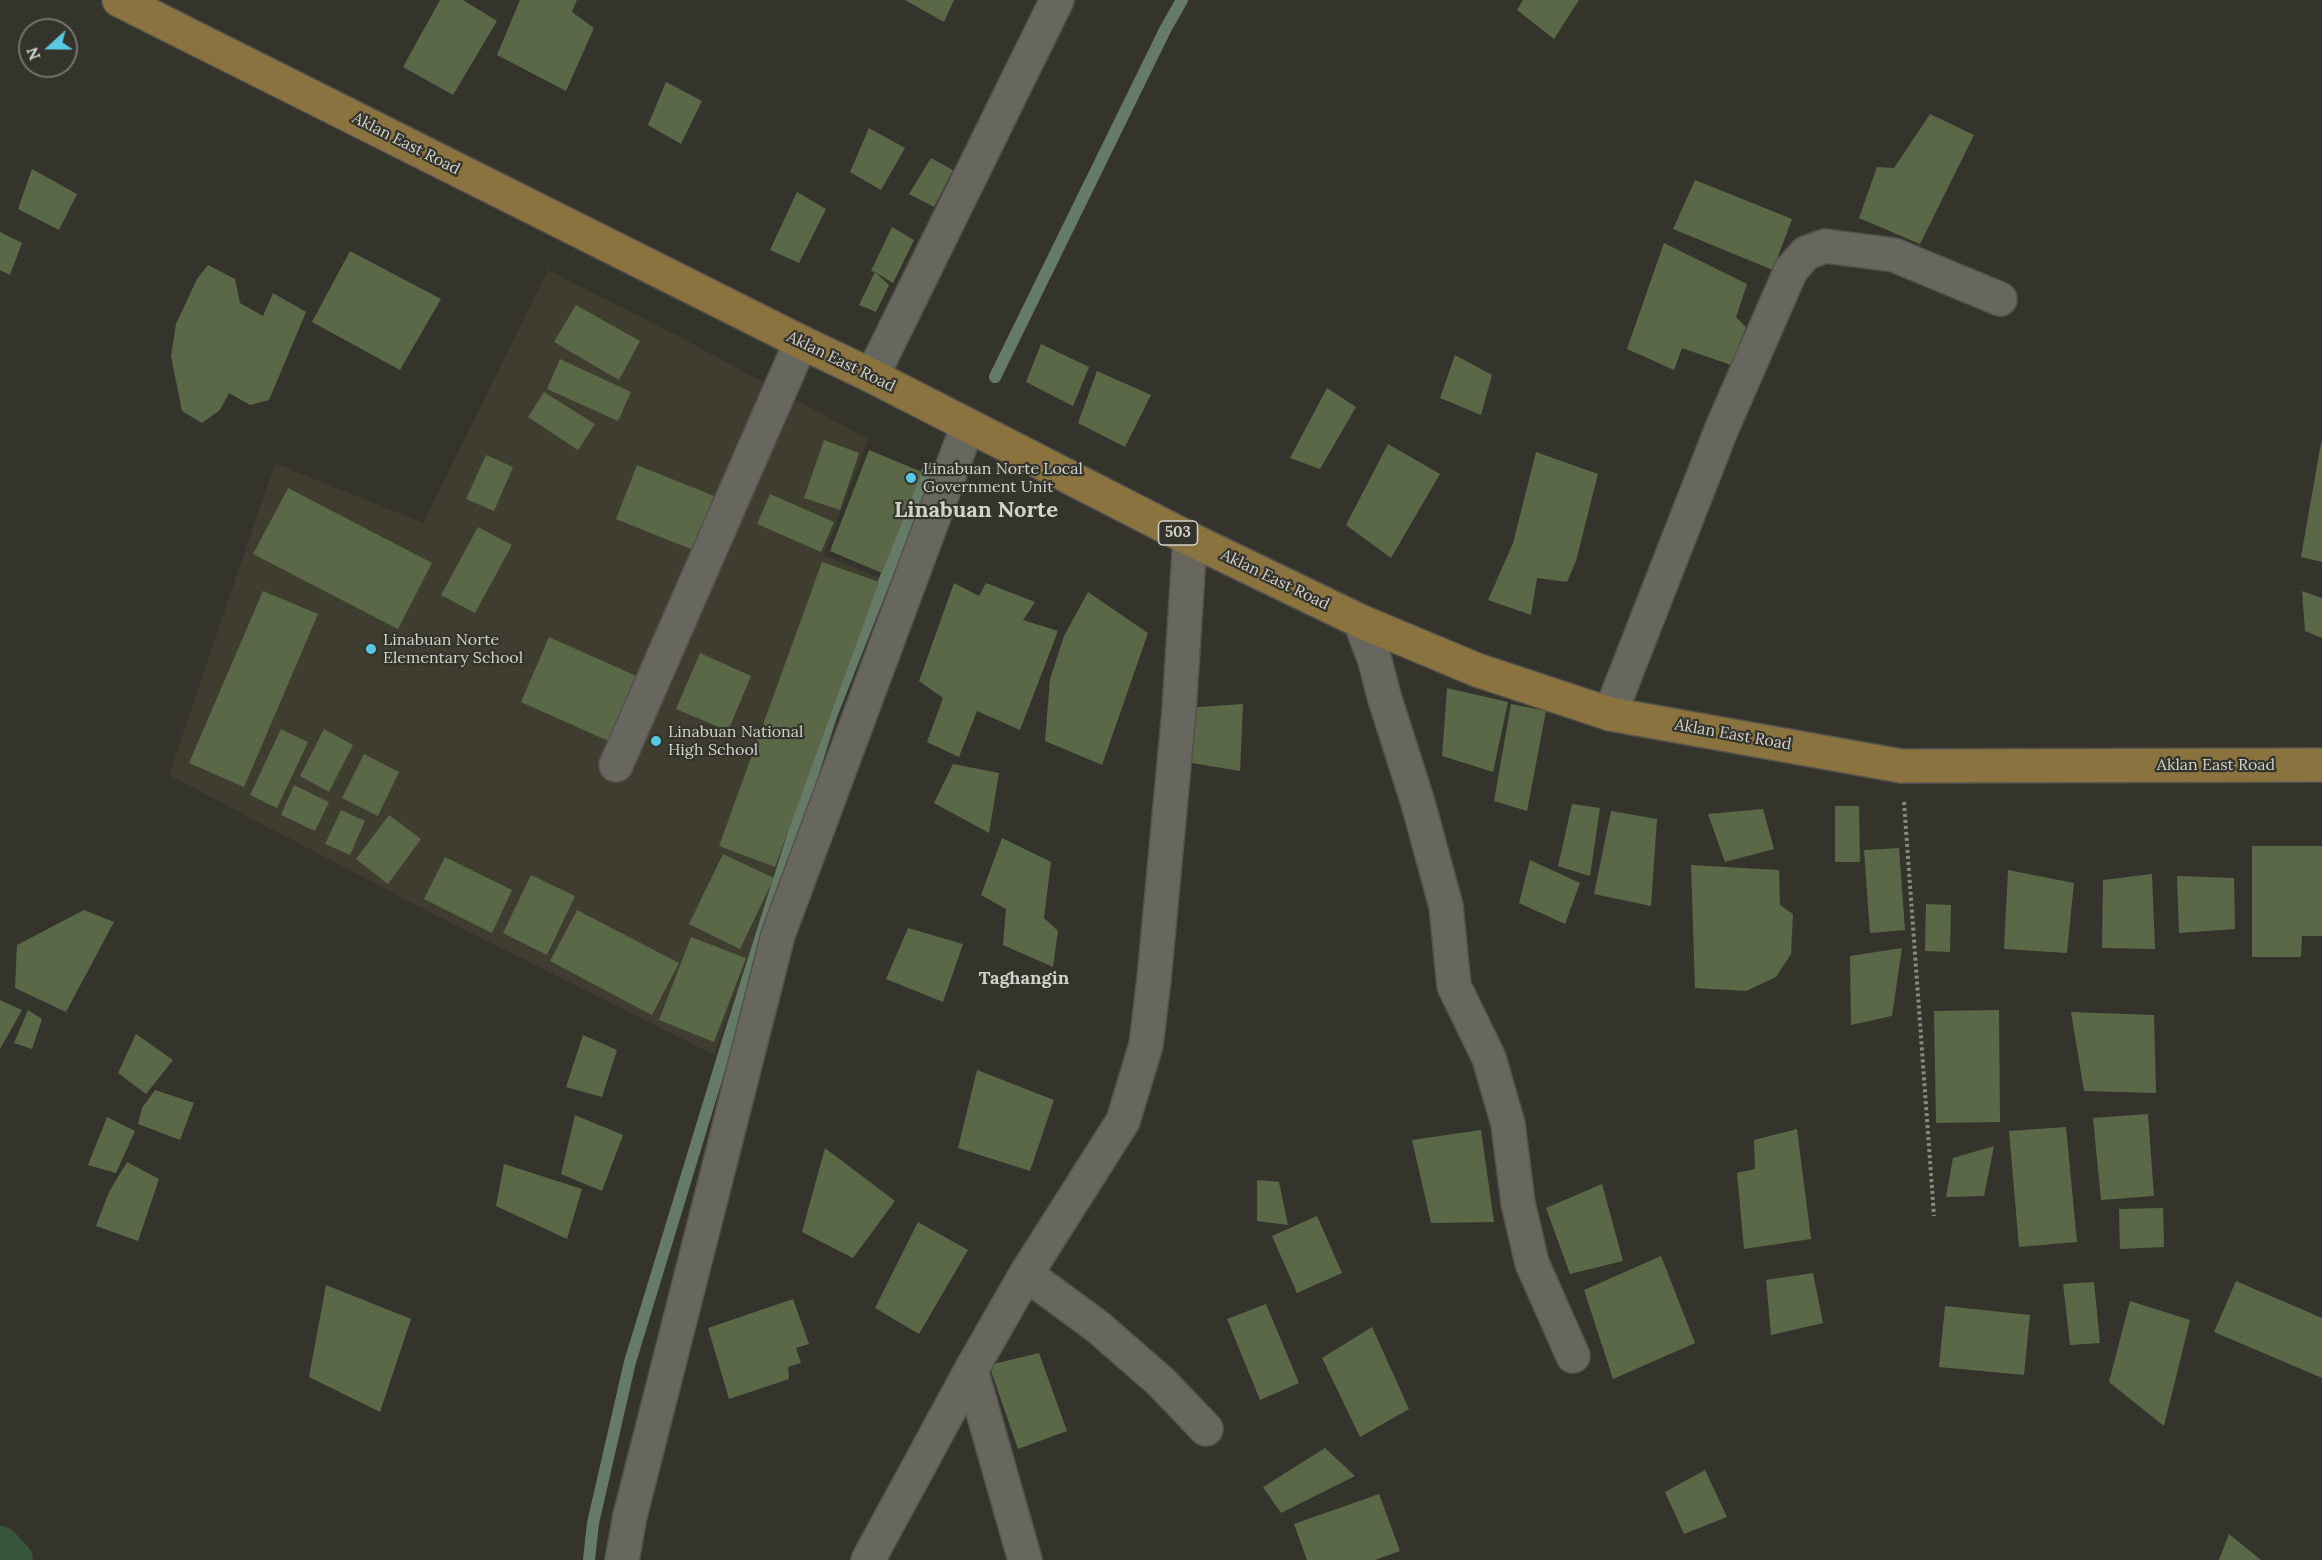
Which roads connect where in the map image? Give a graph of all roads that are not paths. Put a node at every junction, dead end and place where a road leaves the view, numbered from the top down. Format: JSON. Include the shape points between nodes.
{"nodes":[{"id":1,"x":119,"y":0,"type":"edge"},
{"id":2,"x":1057,"y":0,"type":"edge"},
{"id":3,"x":2001,"y":299,"type":"dead end"},
{"id":4,"x":801,"y":342,"type":"junction"},
{"id":5,"x":872,"y":376,"type":"junction"},
{"id":6,"x":968,"y":425,"type":"junction"},
{"id":7,"x":1190,"y":539,"type":"junction"},
{"id":8,"x":1360,"y":621,"type":"junction"},
{"id":9,"x":1610,"y":714,"type":"junction"},
{"id":10,"x":616,"y":765,"type":"dead end"},
{"id":11,"x":2322,"y":765,"type":"edge"},
{"id":12,"x":1026,"y":1274,"type":"junction"},
{"id":13,"x":1573,"y":1356,"type":"dead end"},
{"id":14,"x":971,"y":1370,"type":"junction"},
{"id":15,"x":1206,"y":1429,"type":"dead end"},
{"id":16,"x":622,"y":1560,"type":"edge"},
{"id":17,"x":868,"y":1560,"type":"edge"},
{"id":18,"x":1025,"y":1560,"type":"edge"}],
"edges":[{"from":1,"to":4,"type":"main road","name":"Aklan East Road","number":"503"},
{"from":2,"to":5,"type":"street"},
{"from":3,"to":9,"type":"street","via":[[1894,255],[1825,246],[1806,253],[1791,270],[1722,428]]},
{"from":4,"to":5,"type":"main road","name":"Aklan East Road","number":"503"},
{"from":4,"to":10,"type":"street"},
{"from":5,"to":6,"type":"main road","name":"Aklan East Road","number":"503"},
{"from":6,"to":7,"type":"main road","name":"Aklan East Road","number":"503"},
{"from":6,"to":16,"type":"street","via":[[778,935]]},
{"from":7,"to":8,"type":"main road","name":"Aklan East Road","number":"503"},
{"from":7,"to":12,"type":"street","via":[[1179,711],[1146,1045],[1123,1121]]},
{"from":8,"to":9,"type":"main road","name":"Aklan East Road","number":"503","via":[[1477,670]]},
{"from":8,"to":13,"type":"street","via":[[1375,660],[1446,906],[1454,986],[1489,1058],[1508,1124],[1518,1203],[1532,1263]]},
{"from":9,"to":11,"type":"main road","name":"Aklan East Road","number":"503","via":[[1901,766]]},
{"from":12,"to":14,"type":"street"},
{"from":12,"to":15,"type":"street","via":[[1107,1335],[1161,1382]]},
{"from":14,"to":17,"type":"street"},
{"from":14,"to":18,"type":"street"}]}
